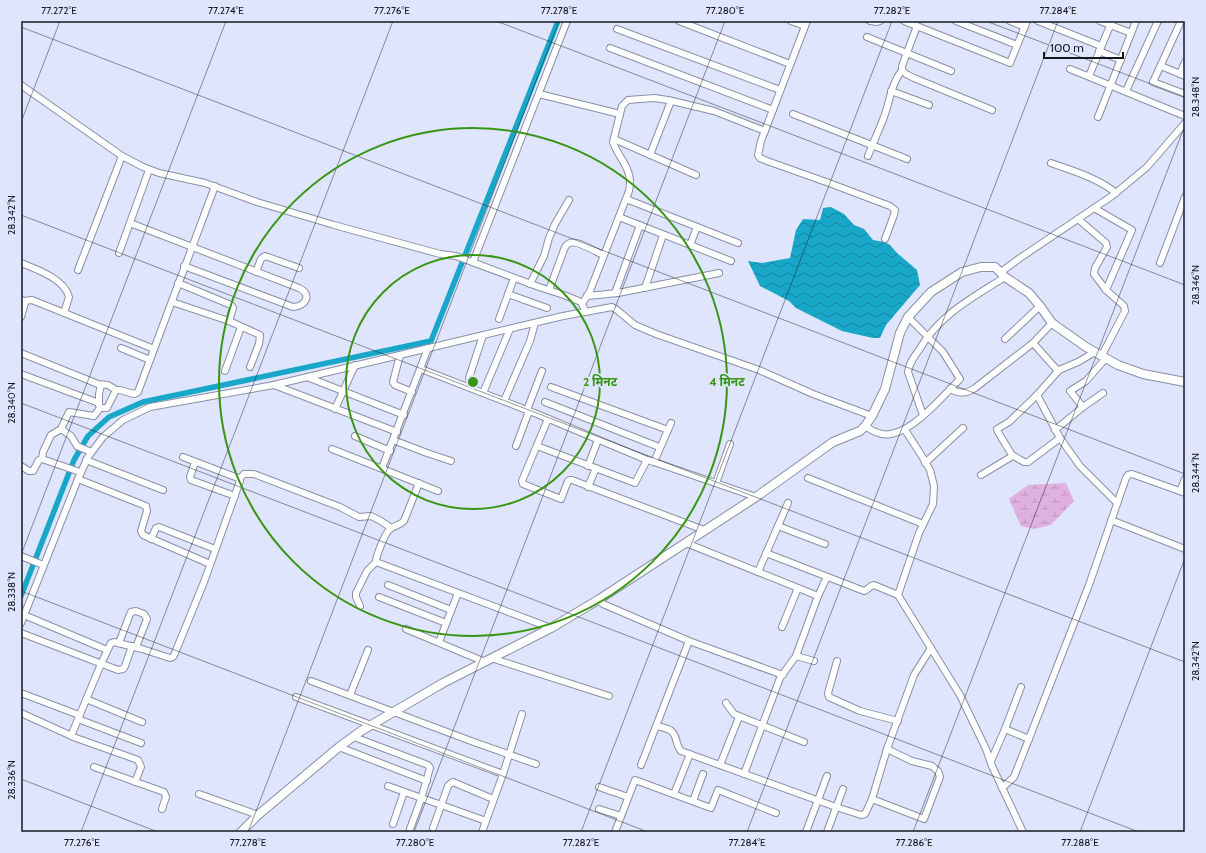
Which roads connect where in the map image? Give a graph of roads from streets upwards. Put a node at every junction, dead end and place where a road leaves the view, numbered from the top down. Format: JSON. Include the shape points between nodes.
{"nodes":[{"id":1,"x":567,"y":21,"type":"edge"},
{"id":2,"x":679,"y":21,"type":"edge"},
{"id":3,"x":790,"y":21,"type":"edge"},
{"id":4,"x":870,"y":21,"type":"edge"},
{"id":5,"x":880,"y":21,"type":"edge"},
{"id":6,"x":904,"y":21,"type":"edge"},
{"id":7,"x":924,"y":21,"type":"edge"},
{"id":8,"x":956,"y":21,"type":"edge"},
{"id":9,"x":1010,"y":21,"type":"edge"},
{"id":10,"x":1038,"y":21,"type":"edge"},
{"id":11,"x":1100,"y":21,"type":"edge"},
{"id":12,"x":1136,"y":21,"type":"edge"},
{"id":13,"x":1158,"y":21,"type":"edge"},
{"id":14,"x":1181,"y":21,"type":"edge"},
{"id":15,"x":1111,"y":23,"type":"edge"},
{"id":16,"x":806,"y":24,"type":"edge"},
{"id":17,"x":1026,"y":24,"type":"edge"},
{"id":18,"x":919,"y":27,"type":"junction"},
{"id":19,"x":617,"y":29,"type":"dead end"},
{"id":20,"x":1131,"y":33,"type":"junction"},
{"id":21,"x":867,"y":37,"type":"dead end"},
{"id":22,"x":1017,"y":45,"type":"junction"},
{"id":23,"x":610,"y":48,"type":"dead end"},
{"id":24,"x":1100,"y":49,"type":"junction"},
{"id":25,"x":907,"y":53,"type":"junction"},
{"id":26,"x":1120,"y":60,"type":"junction"},
{"id":27,"x":1185,"y":62,"type":"edge"},
{"id":28,"x":790,"y":64,"type":"junction"},
{"id":29,"x":1161,"y":66,"type":"junction"},
{"id":30,"x":1070,"y":69,"type":"dead end"},
{"id":31,"x":902,"y":70,"type":"junction"},
{"id":32,"x":951,"y":70,"type":"dead end"},
{"id":33,"x":1182,"y":75,"type":"edge"},
{"id":34,"x":1089,"y":76,"type":"junction"},
{"id":35,"x":21,"y":85,"type":"edge"},
{"id":36,"x":1111,"y":85,"type":"junction"},
{"id":37,"x":780,"y":90,"type":"junction"},
{"id":38,"x":891,"y":91,"type":"junction"},
{"id":39,"x":1126,"y":91,"type":"junction"},
{"id":40,"x":539,"y":94,"type":"junction"},
{"id":41,"x":1185,"y":94,"type":"edge"},
{"id":42,"x":672,"y":101,"type":"junction"},
{"id":43,"x":929,"y":105,"type":"dead end"},
{"id":44,"x":773,"y":110,"type":"junction"},
{"id":45,"x":992,"y":110,"type":"dead end"},
{"id":46,"x":620,"y":114,"type":"junction"},
{"id":47,"x":793,"y":114,"type":"dead end"},
{"id":48,"x":1098,"y":116,"type":"dead end"},
{"id":49,"x":1185,"y":116,"type":"edge"},
{"id":50,"x":1185,"y":123,"type":"edge"},
{"id":51,"x":765,"y":131,"type":"junction"},
{"id":52,"x":614,"y":139,"type":"junction"},
{"id":53,"x":872,"y":145,"type":"junction"},
{"id":54,"x":650,"y":155,"type":"junction"},
{"id":55,"x":122,"y":156,"type":"junction"},
{"id":56,"x":868,"y":156,"type":"dead end"},
{"id":57,"x":907,"y":159,"type":"dead end"},
{"id":58,"x":1052,"y":163,"type":"dead end"},
{"id":59,"x":150,"y":170,"type":"junction"},
{"id":60,"x":696,"y":175,"type":"dead end"},
{"id":61,"x":215,"y":186,"type":"junction"},
{"id":62,"x":1116,"y":193,"type":"junction"},
{"id":63,"x":1185,"y":197,"type":"edge"},
{"id":64,"x":626,"y":199,"type":"junction"},
{"id":65,"x":569,"y":200,"type":"dead end"},
{"id":66,"x":1094,"y":208,"type":"junction"},
{"id":67,"x":619,"y":217,"type":"junction"},
{"id":68,"x":1078,"y":219,"type":"junction"},
{"id":69,"x":130,"y":224,"type":"junction"},
{"id":70,"x":640,"y":225,"type":"junction"},
{"id":71,"x":697,"y":227,"type":"junction"},
{"id":72,"x":663,"y":235,"type":"junction"},
{"id":73,"x":884,"y":239,"type":"dead end"},
{"id":74,"x":738,"y":244,"type":"dead end"},
{"id":75,"x":690,"y":245,"type":"junction"},
{"id":76,"x":191,"y":247,"type":"junction"},
{"id":77,"x":119,"y":253,"type":"dead end"},
{"id":78,"x":604,"y":255,"type":"junction"},
{"id":79,"x":471,"y":261,"type":"junction"},
{"id":80,"x":731,"y":261,"type":"dead end"},
{"id":81,"x":1160,"y":262,"type":"dead end"},
{"id":82,"x":21,"y":263,"type":"edge"},
{"id":83,"x":184,"y":266,"type":"junction"},
{"id":84,"x":299,"y":268,"type":"dead end"},
{"id":85,"x":78,"y":270,"type":"dead end"},
{"id":86,"x":256,"y":272,"type":"junction"},
{"id":87,"x":718,"y":273,"type":"dead end"},
{"id":88,"x":1003,"y":275,"type":"junction"},
{"id":89,"x":514,"y":278,"type":"junction"},
{"id":90,"x":178,"y":283,"type":"junction"},
{"id":91,"x":530,"y":284,"type":"junction"},
{"id":92,"x":645,"y":288,"type":"junction"},
{"id":93,"x":550,"y":290,"type":"junction"},
{"id":94,"x":1106,"y":290,"type":"junction"},
{"id":95,"x":615,"y":293,"type":"junction"},
{"id":96,"x":508,"y":294,"type":"junction"},
{"id":97,"x":588,"y":296,"type":"junction"},
{"id":98,"x":22,"y":300,"type":"edge"},
{"id":99,"x":172,"y":302,"type":"junction"},
{"id":100,"x":1040,"y":306,"type":"junction"},
{"id":101,"x":584,"y":307,"type":"junction"},
{"id":102,"x":547,"y":308,"type":"dead end"},
{"id":103,"x":64,"y":313,"type":"junction"},
{"id":104,"x":21,"y":317,"type":"edge"},
{"id":105,"x":908,"y":318,"type":"junction"},
{"id":106,"x":499,"y":319,"type":"dead end"},
{"id":107,"x":228,"y":321,"type":"junction"},
{"id":108,"x":535,"y":323,"type":"junction"},
{"id":109,"x":1052,"y":323,"type":"junction"},
{"id":110,"x":241,"y":327,"type":"junction"},
{"id":111,"x":510,"y":329,"type":"junction"},
{"id":112,"x":483,"y":335,"type":"junction"},
{"id":113,"x":927,"y":336,"type":"junction"},
{"id":114,"x":1005,"y":339,"type":"dead end"},
{"id":115,"x":1033,"y":343,"type":"junction"},
{"id":116,"x":121,"y":348,"type":"dead end"},
{"id":117,"x":428,"y":348,"type":"junction"},
{"id":118,"x":154,"y":349,"type":"junction"},
{"id":119,"x":21,"y":352,"type":"edge"},
{"id":120,"x":400,"y":355,"type":"junction"},
{"id":121,"x":1101,"y":355,"type":"junction"},
{"id":122,"x":150,"y":360,"type":"junction"},
{"id":123,"x":355,"y":365,"type":"junction"},
{"id":124,"x":250,"y":367,"type":"dead end"},
{"id":125,"x":421,"y":369,"type":"junction"},
{"id":126,"x":542,"y":371,"type":"dead end"},
{"id":127,"x":1058,"y":371,"type":"junction"},
{"id":128,"x":225,"y":372,"type":"dead end"},
{"id":129,"x":21,"y":374,"type":"edge"},
{"id":130,"x":307,"y":377,"type":"junction"},
{"id":131,"x":1185,"y":382,"type":"edge"},
{"id":132,"x":101,"y":385,"type":"junction"},
{"id":133,"x":274,"y":385,"type":"junction"},
{"id":134,"x":551,"y":387,"type":"dead end"},
{"id":135,"x":471,"y":388,"type":"junction"},
{"id":136,"x":950,"y":389,"type":"junction"},
{"id":137,"x":116,"y":390,"type":"junction"},
{"id":138,"x":342,"y":391,"type":"junction"},
{"id":139,"x":412,"y":392,"type":"junction"},
{"id":140,"x":484,"y":393,"type":"junction"},
{"id":141,"x":1103,"y":393,"type":"dead end"},
{"id":142,"x":1036,"y":395,"type":"junction"},
{"id":143,"x":504,"y":402,"type":"junction"},
{"id":144,"x":545,"y":402,"type":"dead end"},
{"id":145,"x":99,"y":406,"type":"junction"},
{"id":146,"x":1083,"y":407,"type":"junction"},
{"id":147,"x":335,"y":409,"type":"junction"},
{"id":148,"x":528,"y":411,"type":"junction"},
{"id":149,"x":404,"y":415,"type":"junction"},
{"id":150,"x":923,"y":415,"type":"junction"},
{"id":151,"x":872,"y":416,"type":"junction"},
{"id":152,"x":548,"y":419,"type":"junction"},
{"id":153,"x":671,"y":423,"type":"dead end"},
{"id":154,"x":865,"y":426,"type":"junction"},
{"id":155,"x":963,"y":428,"type":"dead end"},
{"id":156,"x":61,"y":429,"type":"junction"},
{"id":157,"x":668,"y":430,"type":"junction"},
{"id":158,"x":905,"y":430,"type":"junction"},
{"id":159,"x":1055,"y":430,"type":"junction"},
{"id":160,"x":397,"y":432,"type":"junction"},
{"id":161,"x":355,"y":436,"type":"dead end"},
{"id":162,"x":1060,"y":438,"type":"junction"},
{"id":163,"x":393,"y":440,"type":"junction"},
{"id":164,"x":598,"y":440,"type":"junction"},
{"id":165,"x":730,"y":444,"type":"dead end"},
{"id":166,"x":516,"y":446,"type":"dead end"},
{"id":167,"x":537,"y":446,"type":"junction"},
{"id":168,"x":659,"y":447,"type":"junction"},
{"id":169,"x":332,"y":449,"type":"dead end"},
{"id":170,"x":85,"y":450,"type":"junction"},
{"id":171,"x":390,"y":450,"type":"junction"},
{"id":172,"x":1012,"y":455,"type":"junction"},
{"id":173,"x":183,"y":457,"type":"dead end"},
{"id":174,"x":42,"y":459,"type":"junction"},
{"id":175,"x":86,"y":460,"type":"junction"},
{"id":176,"x":451,"y":460,"type":"dead end"},
{"id":177,"x":647,"y":460,"type":"junction"},
{"id":178,"x":195,"y":462,"type":"junction"},
{"id":179,"x":654,"y":462,"type":"junction"},
{"id":180,"x":926,"y":462,"type":"junction"},
{"id":181,"x":21,"y":466,"type":"edge"},
{"id":182,"x":588,"y":466,"type":"junction"},
{"id":183,"x":382,"y":468,"type":"junction"},
{"id":184,"x":596,"y":468,"type":"junction"},
{"id":185,"x":74,"y":470,"type":"junction"},
{"id":186,"x":981,"y":475,"type":"dead end"},
{"id":187,"x":239,"y":478,"type":"junction"},
{"id":188,"x":808,"y":478,"type":"dead end"},
{"id":189,"x":78,"y":479,"type":"junction"},
{"id":190,"x":1185,"y":479,"type":"edge"},
{"id":191,"x":419,"y":483,"type":"junction"},
{"id":192,"x":716,"y":483,"type":"junction"},
{"id":193,"x":588,"y":487,"type":"junction"},
{"id":194,"x":164,"y":490,"type":"dead end"},
{"id":195,"x":438,"y":491,"type":"dead end"},
{"id":196,"x":1182,"y":492,"type":"edge"},
{"id":197,"x":235,"y":496,"type":"junction"},
{"id":198,"x":756,"y":497,"type":"junction"},
{"id":199,"x":788,"y":503,"type":"dead end"},
{"id":200,"x":1117,"y":503,"type":"junction"},
{"id":201,"x":1111,"y":520,"type":"junction"},
{"id":202,"x":923,"y":524,"type":"junction"},
{"id":203,"x":778,"y":526,"type":"junction"},
{"id":204,"x":392,"y":528,"type":"junction"},
{"id":205,"x":704,"y":530,"type":"junction"},
{"id":206,"x":151,"y":539,"type":"junction"},
{"id":207,"x":686,"y":543,"type":"junction"},
{"id":208,"x":825,"y":544,"type":"dead end"},
{"id":209,"x":215,"y":549,"type":"junction"},
{"id":210,"x":1185,"y":549,"type":"edge"},
{"id":211,"x":766,"y":553,"type":"junction"},
{"id":212,"x":21,"y":556,"type":"edge"},
{"id":213,"x":376,"y":562,"type":"junction"},
{"id":214,"x":210,"y":564,"type":"junction"},
{"id":215,"x":44,"y":565,"type":"junction"},
{"id":216,"x":758,"y":572,"type":"junction"},
{"id":217,"x":827,"y":577,"type":"junction"},
{"id":218,"x":388,"y":585,"type":"dead end"},
{"id":219,"x":798,"y":588,"type":"junction"},
{"id":220,"x":458,"y":593,"type":"junction"},
{"id":221,"x":898,"y":595,"type":"junction"},
{"id":222,"x":818,"y":596,"type":"junction"},
{"id":223,"x":379,"y":597,"type":"dead end"},
{"id":224,"x":598,"y":600,"type":"junction"},
{"id":225,"x":360,"y":606,"type":"dead end"},
{"id":226,"x":451,"y":610,"type":"junction"},
{"id":227,"x":24,"y":615,"type":"junction"},
{"id":228,"x":21,"y":623,"type":"edge"},
{"id":229,"x":446,"y":623,"type":"junction"},
{"id":230,"x":782,"y":627,"type":"dead end"},
{"id":231,"x":551,"y":628,"type":"junction"},
{"id":232,"x":406,"y":629,"type":"dead end"},
{"id":233,"x":21,"y":633,"type":"edge"},
{"id":234,"x":690,"y":641,"type":"junction"},
{"id":235,"x":439,"y":642,"type":"junction"},
{"id":236,"x":119,"y":643,"type":"junction"},
{"id":237,"x":134,"y":647,"type":"junction"},
{"id":238,"x":931,"y":648,"type":"junction"},
{"id":239,"x":107,"y":650,"type":"junction"},
{"id":240,"x":368,"y":650,"type":"dead end"},
{"id":241,"x":796,"y":656,"type":"junction"},
{"id":242,"x":488,"y":660,"type":"junction"},
{"id":243,"x":814,"y":661,"type":"dead end"},
{"id":244,"x":838,"y":661,"type":"dead end"},
{"id":245,"x":101,"y":664,"type":"junction"},
{"id":246,"x":783,"y":675,"type":"junction"},
{"id":247,"x":311,"y":681,"type":"dead end"},
{"id":248,"x":1021,"y":687,"type":"dead end"},
{"id":249,"x":21,"y":693,"type":"edge"},
{"id":250,"x":350,"y":695,"type":"junction"},
{"id":251,"x":609,"y":696,"type":"dead end"},
{"id":252,"x":296,"y":697,"type":"dead end"},
{"id":253,"x":86,"y":699,"type":"junction"},
{"id":254,"x":726,"y":703,"type":"dead end"},
{"id":255,"x":393,"y":712,"type":"junction"},
{"id":256,"x":21,"y":713,"type":"edge"},
{"id":257,"x":522,"y":714,"type":"dead end"},
{"id":258,"x":79,"y":717,"type":"junction"},
{"id":259,"x":739,"y":717,"type":"junction"},
{"id":260,"x":898,"y":721,"type":"junction"},
{"id":261,"x":142,"y":722,"type":"dead end"},
{"id":262,"x":762,"y":725,"type":"junction"},
{"id":263,"x":370,"y":726,"type":"junction"},
{"id":264,"x":657,"y":726,"type":"junction"},
{"id":265,"x":1005,"y":729,"type":"junction"},
{"id":266,"x":71,"y":736,"type":"junction"},
{"id":267,"x":354,"y":737,"type":"junction"},
{"id":268,"x":1029,"y":739,"type":"junction"},
{"id":269,"x":804,"y":742,"type":"dead end"},
{"id":270,"x":141,"y":743,"type":"dead end"},
{"id":271,"x":339,"y":747,"type":"junction"},
{"id":272,"x":887,"y":749,"type":"junction"},
{"id":273,"x":690,"y":754,"type":"junction"},
{"id":274,"x":508,"y":755,"type":"junction"},
{"id":275,"x":991,"y":762,"type":"junction"},
{"id":276,"x":536,"y":764,"type":"dead end"},
{"id":277,"x":641,"y":765,"type":"dead end"},
{"id":278,"x":720,"y":765,"type":"junction"},
{"id":279,"x":94,"y":767,"type":"dead end"},
{"id":280,"x":503,"y":774,"type":"junction"},
{"id":281,"x":703,"y":774,"type":"dead end"},
{"id":282,"x":744,"y":774,"type":"junction"},
{"id":283,"x":827,"y":776,"type":"dead end"},
{"id":284,"x":427,"y":781,"type":"junction"},
{"id":285,"x":135,"y":782,"type":"junction"},
{"id":286,"x":388,"y":786,"type":"dead end"},
{"id":287,"x":599,"y":787,"type":"dead end"},
{"id":288,"x":1002,"y":788,"type":"junction"},
{"id":289,"x":843,"y":789,"type":"dead end"},
{"id":290,"x":404,"y":792,"type":"junction"},
{"id":291,"x":199,"y":794,"type":"dead end"},
{"id":292,"x":674,"y":794,"type":"junction"},
{"id":293,"x":628,"y":797,"type":"junction"},
{"id":294,"x":421,"y":799,"type":"junction"},
{"id":295,"x":493,"y":799,"type":"junction"},
{"id":296,"x":872,"y":799,"type":"junction"},
{"id":297,"x":818,"y":800,"type":"junction"},
{"id":298,"x":693,"y":801,"type":"junction"},
{"id":299,"x":441,"y":805,"type":"junction"},
{"id":300,"x":836,"y":807,"type":"junction"},
{"id":301,"x":162,"y":809,"type":"dead end"},
{"id":302,"x":599,"y":809,"type":"dead end"},
{"id":303,"x":776,"y":813,"type":"dead end"},
{"id":304,"x":258,"y":815,"type":"junction"},
{"id":305,"x":621,"y":816,"type":"junction"},
{"id":306,"x":486,"y":821,"type":"junction"},
{"id":307,"x":392,"y":824,"type":"dead end"},
{"id":308,"x":433,"y":828,"type":"dead end"},
{"id":309,"x":410,"y":829,"type":"dead end"},
{"id":310,"x":241,"y":832,"type":"edge"},
{"id":311,"x":482,"y":832,"type":"edge"},
{"id":312,"x":615,"y":832,"type":"edge"},
{"id":313,"x":806,"y":832,"type":"edge"},
{"id":314,"x":827,"y":832,"type":"edge"},
{"id":315,"x":1023,"y":832,"type":"edge"}],
"edges":[{"from":1,"to":40,"type":"street"},
{"from":2,"to":28,"type":"street"},
{"from":3,"to":16,"type":"street"},
{"from":4,"to":5,"type":"street"},
{"from":6,"to":18,"type":"street"},
{"from":7,"to":18,"type":"street"},
{"from":8,"to":22,"type":"street"},
{"from":9,"to":17,"type":"street"},
{"from":10,"to":24,"type":"street"},
{"from":11,"to":15,"type":"street"},
{"from":12,"to":20,"type":"street"},
{"from":13,"to":39,"type":"street"},
{"from":14,"to":29,"type":"street"},
{"from":15,"to":20,"type":"street"},
{"from":15,"to":24,"type":"street"},
{"from":16,"to":28,"type":"street"},
{"from":17,"to":22,"type":"street"},
{"from":18,"to":22,"type":"street","via":[[1010,63]]},
{"from":18,"to":25,"type":"street"},
{"from":19,"to":37,"type":"street"},
{"from":20,"to":26,"type":"street"},
{"from":21,"to":25,"type":"street"},
{"from":23,"to":44,"type":"street"},
{"from":24,"to":26,"type":"street"},
{"from":24,"to":34,"type":"street"},
{"from":25,"to":31,"type":"street"},
{"from":25,"to":32,"type":"street"},
{"from":26,"to":36,"type":"street"},
{"from":27,"to":33,"type":"street"},
{"from":28,"to":37,"type":"street"},
{"from":29,"to":33,"type":"street"},
{"from":29,"to":41,"type":"street","via":[[1154,82]]},
{"from":30,"to":34,"type":"street"},
{"from":31,"to":38,"type":"street"},
{"from":31,"to":45,"type":"street","via":[[914,78]]},
{"from":34,"to":36,"type":"street"},
{"from":35,"to":55,"type":"street"},
{"from":36,"to":39,"type":"street"},
{"from":36,"to":48,"type":"street"},
{"from":37,"to":44,"type":"street"},
{"from":38,"to":43,"type":"street"},
{"from":38,"to":53,"type":"street","via":[[884,118]]},
{"from":39,"to":49,"type":"street"},
{"from":40,"to":46,"type":"street"},
{"from":40,"to":79,"type":"street"},
{"from":42,"to":46,"type":"street","via":[[654,98],[628,100],[622,106]]},
{"from":42,"to":51,"type":"street","via":[[714,111]]},
{"from":42,"to":54,"type":"street"},
{"from":44,"to":51,"type":"street"},
{"from":46,"to":52,"type":"street"},
{"from":47,"to":53,"type":"street"},
{"from":50,"to":62,"type":"street","via":[[1147,167]]},
{"from":51,"to":73,"type":"street","via":[[758,151],[760,158],[895,210]]},
{"from":52,"to":54,"type":"street"},
{"from":52,"to":64,"type":"street","via":[[615,146],[628,169],[631,184]]},
{"from":53,"to":56,"type":"street"},
{"from":53,"to":57,"type":"street"},
{"from":54,"to":60,"type":"street"},
{"from":55,"to":59,"type":"street"},
{"from":55,"to":85,"type":"street"},
{"from":58,"to":62,"type":"street","via":[[1094,180]]},
{"from":59,"to":61,"type":"street"},
{"from":59,"to":69,"type":"street"},
{"from":61,"to":76,"type":"street"},
{"from":61,"to":79,"type":"street","via":[[334,225]]},
{"from":62,"to":66,"type":"street"},
{"from":63,"to":81,"type":"street"},
{"from":64,"to":67,"type":"street"},
{"from":64,"to":71,"type":"street"},
{"from":65,"to":91,"type":"street","via":[[555,224],[544,256]]},
{"from":66,"to":68,"type":"street"},
{"from":66,"to":94,"type":"street","via":[[1132,230]]},
{"from":67,"to":70,"type":"street"},
{"from":67,"to":78,"type":"street"},
{"from":68,"to":88,"type":"street","via":[[1020,258]]},
{"from":68,"to":94,"type":"street","via":[[1106,243],[1107,247],[1094,274]]},
{"from":69,"to":76,"type":"street"},
{"from":69,"to":77,"type":"street"},
{"from":70,"to":72,"type":"street"},
{"from":70,"to":95,"type":"street"},
{"from":71,"to":74,"type":"street"},
{"from":71,"to":75,"type":"street"},
{"from":72,"to":75,"type":"street"},
{"from":72,"to":92,"type":"street"},
{"from":75,"to":80,"type":"street"},
{"from":76,"to":83,"type":"street"},
{"from":76,"to":86,"type":"street"},
{"from":78,"to":93,"type":"street","via":[[580,244],[569,243],[565,247]]},
{"from":78,"to":97,"type":"street"},
{"from":79,"to":89,"type":"street"},
{"from":82,"to":103,"type":"street","via":[[49,276],[64,288],[69,297]]},
{"from":83,"to":86,"type":"street","via":[[293,308],[304,302],[307,294],[303,290]]},
{"from":83,"to":90,"type":"street"},
{"from":84,"to":86,"type":"street","via":[[265,256],[261,259]]},
{"from":87,"to":92,"type":"street"},
{"from":88,"to":100,"type":"street","via":[[1029,293]]},
{"from":88,"to":105,"type":"street","via":[[995,267],[962,272],[931,292]]},
{"from":88,"to":113,"type":"street","via":[[957,307]]},
{"from":89,"to":91,"type":"street"},
{"from":89,"to":96,"type":"street"},
{"from":90,"to":99,"type":"street"},
{"from":90,"to":107,"type":"street","via":[[231,304],[233,308]]},
{"from":91,"to":93,"type":"street"},
{"from":92,"to":95,"type":"street"},
{"from":93,"to":101,"type":"street"},
{"from":94,"to":121,"type":"street","via":[[1124,306],[1125,311]]},
{"from":95,"to":97,"type":"street"},
{"from":96,"to":102,"type":"street"},
{"from":96,"to":106,"type":"street"},
{"from":97,"to":101,"type":"street"},
{"from":98,"to":103,"type":"street","via":[[32,300]]},
{"from":98,"to":104,"type":"street","via":[[25,307]]},
{"from":99,"to":107,"type":"street"},
{"from":99,"to":118,"type":"street"},
{"from":100,"to":109,"type":"street"},
{"from":100,"to":114,"type":"street"},
{"from":101,"to":108,"type":"street"},
{"from":101,"to":151,"type":"street","via":[[612,307],[639,327],[759,370]]},
{"from":103,"to":118,"type":"street"},
{"from":105,"to":113,"type":"street"},
{"from":105,"to":151,"type":"street","via":[[900,333],[885,389]]},
{"from":107,"to":110,"type":"street"},
{"from":108,"to":111,"type":"street"},
{"from":108,"to":143,"type":"street"},
{"from":109,"to":115,"type":"street"},
{"from":109,"to":121,"type":"street"},
{"from":110,"to":124,"type":"street","via":[[258,334],[260,338]]},
{"from":110,"to":128,"type":"street"},
{"from":111,"to":112,"type":"street"},
{"from":111,"to":140,"type":"street"},
{"from":112,"to":117,"type":"street"},
{"from":112,"to":135,"type":"street","via":[[469,378]]},
{"from":113,"to":136,"type":"street","via":[[943,352],[960,379]]},
{"from":113,"to":150,"type":"street","via":[[909,365],[908,372]]},
{"from":115,"to":127,"type":"street"},
{"from":115,"to":136,"type":"street","via":[[968,393],[958,393]]},
{"from":116,"to":122,"type":"street"},
{"from":117,"to":120,"type":"street"},
{"from":117,"to":125,"type":"street"},
{"from":118,"to":122,"type":"street"},
{"from":119,"to":132,"type":"street"},
{"from":120,"to":123,"type":"street"},
{"from":120,"to":139,"type":"street","via":[[393,382]]},
{"from":121,"to":127,"type":"street"},
{"from":121,"to":131,"type":"street","via":[[1142,374]]},
{"from":121,"to":146,"type":"street","via":[[1086,381],[1070,391]]},
{"from":122,"to":137,"type":"street","via":[[137,394]]},
{"from":123,"to":130,"type":"street"},
{"from":123,"to":138,"type":"street"},
{"from":125,"to":135,"type":"street"},
{"from":125,"to":139,"type":"street"},
{"from":126,"to":148,"type":"street"},
{"from":127,"to":142,"type":"street"},
{"from":129,"to":145,"type":"street"},
{"from":130,"to":133,"type":"street"},
{"from":130,"to":138,"type":"street"},
{"from":132,"to":137,"type":"street","via":[[108,385]]},
{"from":132,"to":145,"type":"street"},
{"from":133,"to":147,"type":"street"},
{"from":133,"to":170,"type":"street","via":[[150,407],[132,415]]},
{"from":134,"to":157,"type":"street"},
{"from":135,"to":140,"type":"street"},
{"from":136,"to":150,"type":"street"},
{"from":137,"to":145,"type":"street","via":[[107,408]]},
{"from":138,"to":147,"type":"street"},
{"from":138,"to":149,"type":"street"},
{"from":139,"to":149,"type":"street"},
{"from":140,"to":143,"type":"street"},
{"from":141,"to":146,"type":"street"},
{"from":142,"to":159,"type":"street"},
{"from":142,"to":172,"type":"street","via":[[1009,422],[997,429]]},
{"from":143,"to":148,"type":"street"},
{"from":144,"to":168,"type":"street"},
{"from":145,"to":156,"type":"street","via":[[93,417],[69,412]]},
{"from":146,"to":159,"type":"street"},
{"from":147,"to":160,"type":"street"},
{"from":148,"to":152,"type":"street"},
{"from":148,"to":166,"type":"street"},
{"from":149,"to":160,"type":"street"},
{"from":150,"to":158,"type":"street"},
{"from":151,"to":154,"type":"street"},
{"from":152,"to":164,"type":"street"},
{"from":152,"to":167,"type":"street"},
{"from":153,"to":157,"type":"street"},
{"from":154,"to":158,"type":"street","via":[[886,435]]},
{"from":154,"to":198,"type":"street","via":[[860,431],[833,442]]},
{"from":155,"to":180,"type":"street"},
{"from":156,"to":170,"type":"street","via":[[71,436],[75,444]]},
{"from":156,"to":174,"type":"street","via":[[51,435]]},
{"from":157,"to":168,"type":"street"},
{"from":158,"to":180,"type":"street"},
{"from":159,"to":162,"type":"street"},
{"from":160,"to":163,"type":"street"},
{"from":161,"to":171,"type":"street"},
{"from":162,"to":172,"type":"street","via":[[1028,462]]},
{"from":162,"to":200,"type":"street","via":[[1080,466]]},
{"from":163,"to":171,"type":"street"},
{"from":163,"to":176,"type":"street"},
{"from":164,"to":177,"type":"street"},
{"from":164,"to":182,"type":"street"},
{"from":165,"to":192,"type":"street"},
{"from":167,"to":182,"type":"street"},
{"from":167,"to":193,"type":"street","via":[[523,484],[560,499],[570,480]]},
{"from":168,"to":179,"type":"street"},
{"from":169,"to":183,"type":"street"},
{"from":170,"to":175,"type":"street"},
{"from":171,"to":183,"type":"street"},
{"from":172,"to":186,"type":"street"},
{"from":173,"to":178,"type":"street"},
{"from":174,"to":181,"type":"street","via":[[33,471]]},
{"from":174,"to":185,"type":"street"},
{"from":175,"to":185,"type":"street"},
{"from":175,"to":194,"type":"street"},
{"from":177,"to":179,"type":"street"},
{"from":177,"to":184,"type":"street","via":[[635,483]]},
{"from":178,"to":187,"type":"street"},
{"from":178,"to":197,"type":"street","via":[[191,480]]},
{"from":179,"to":192,"type":"street"},
{"from":180,"to":202,"type":"street","via":[[934,486],[934,504]]},
{"from":182,"to":184,"type":"street"},
{"from":183,"to":191,"type":"street"},
{"from":184,"to":193,"type":"street"},
{"from":185,"to":189,"type":"street"},
{"from":187,"to":197,"type":"street","via":[[240,483]]},
{"from":187,"to":204,"type":"street","via":[[244,474],[254,474],[340,507],[359,517],[371,516]]},
{"from":188,"to":202,"type":"street"},
{"from":189,"to":206,"type":"street","via":[[146,506],[141,533]]},
{"from":189,"to":215,"type":"street"},
{"from":190,"to":196,"type":"street"},
{"from":191,"to":195,"type":"street"},
{"from":191,"to":204,"type":"street","via":[[404,522]]},
{"from":192,"to":198,"type":"street"},
{"from":193,"to":205,"type":"street"},
{"from":196,"to":200,"type":"street","via":[[1128,474]]},
{"from":197,"to":209,"type":"street"},
{"from":198,"to":205,"type":"street"},
{"from":199,"to":203,"type":"street"},
{"from":200,"to":201,"type":"street"},
{"from":201,"to":210,"type":"street"},
{"from":201,"to":268,"type":"street","via":[[1089,585]]},
{"from":202,"to":221,"type":"street"},
{"from":203,"to":208,"type":"street"},
{"from":203,"to":211,"type":"street"},
{"from":204,"to":213,"type":"street","via":[[376,556]]},
{"from":205,"to":207,"type":"street"},
{"from":206,"to":209,"type":"street","via":[[159,526]]},
{"from":206,"to":214,"type":"street"},
{"from":207,"to":216,"type":"street"},
{"from":207,"to":224,"type":"street"},
{"from":209,"to":214,"type":"street"},
{"from":211,"to":216,"type":"street"},
{"from":211,"to":217,"type":"street"},
{"from":212,"to":215,"type":"street"},
{"from":213,"to":220,"type":"street"},
{"from":213,"to":225,"type":"street","via":[[367,571],[356,593]]},
{"from":214,"to":237,"type":"street","via":[[173,657],[168,658]]},
{"from":215,"to":227,"type":"street"},
{"from":216,"to":219,"type":"street"},
{"from":217,"to":221,"type":"street","via":[[864,591],[874,585]]},
{"from":217,"to":222,"type":"street"},
{"from":218,"to":226,"type":"street"},
{"from":219,"to":222,"type":"street"},
{"from":219,"to":230,"type":"street"},
{"from":220,"to":226,"type":"street"},
{"from":220,"to":231,"type":"street"},
{"from":221,"to":238,"type":"street"},
{"from":222,"to":241,"type":"street"},
{"from":223,"to":229,"type":"street"},
{"from":224,"to":231,"type":"street"},
{"from":224,"to":234,"type":"street"},
{"from":226,"to":229,"type":"street"},
{"from":227,"to":228,"type":"street"},
{"from":227,"to":239,"type":"street"},
{"from":229,"to":235,"type":"street"},
{"from":231,"to":242,"type":"street"},
{"from":232,"to":235,"type":"street"},
{"from":233,"to":245,"type":"street"},
{"from":234,"to":246,"type":"street"},
{"from":234,"to":264,"type":"street"},
{"from":235,"to":242,"type":"street"},
{"from":236,"to":237,"type":"street"},
{"from":236,"to":237,"type":"street","via":[[130,614],[134,611],[144,614],[147,619]]},
{"from":236,"to":239,"type":"street","via":[[111,643]]},
{"from":237,"to":245,"type":"street","via":[[123,668],[118,670]]},
{"from":238,"to":260,"type":"street","via":[[914,675]]},
{"from":238,"to":275,"type":"street","via":[[960,696]]},
{"from":239,"to":245,"type":"street"},
{"from":240,"to":250,"type":"street"},
{"from":241,"to":243,"type":"street"},
{"from":241,"to":246,"type":"street"},
{"from":242,"to":251,"type":"street"},
{"from":242,"to":255,"type":"street"},
{"from":244,"to":260,"type":"street","via":[[829,697],[860,711]]},
{"from":245,"to":253,"type":"street"},
{"from":246,"to":262,"type":"street"},
{"from":247,"to":250,"type":"street"},
{"from":248,"to":265,"type":"street"},
{"from":249,"to":258,"type":"street"},
{"from":250,"to":255,"type":"street"},
{"from":252,"to":263,"type":"street"},
{"from":253,"to":258,"type":"street"},
{"from":253,"to":261,"type":"street"},
{"from":254,"to":259,"type":"street"},
{"from":255,"to":263,"type":"street"},
{"from":255,"to":274,"type":"street"},
{"from":256,"to":266,"type":"street"},
{"from":257,"to":274,"type":"street"},
{"from":258,"to":266,"type":"street"},
{"from":258,"to":270,"type":"street"},
{"from":259,"to":262,"type":"street"},
{"from":259,"to":278,"type":"street"},
{"from":260,"to":272,"type":"street"},
{"from":262,"to":269,"type":"street"},
{"from":262,"to":282,"type":"street"},
{"from":263,"to":267,"type":"street"},
{"from":263,"to":280,"type":"street"},
{"from":264,"to":273,"type":"street","via":[[671,730],[675,735],[677,748]]},
{"from":264,"to":277,"type":"street"},
{"from":265,"to":268,"type":"street"},
{"from":265,"to":275,"type":"street"},
{"from":266,"to":285,"type":"street","via":[[138,760],[140,767]]},
{"from":267,"to":271,"type":"street"},
{"from":267,"to":284,"type":"street","via":[[428,765],[430,768]]},
{"from":268,"to":288,"type":"street","via":[[1014,778]]},
{"from":271,"to":284,"type":"street"},
{"from":271,"to":304,"type":"street"},
{"from":272,"to":296,"type":"street"},
{"from":272,"to":296,"type":"street","via":[[912,761],[932,766],[940,777],[924,819]]},
{"from":273,"to":278,"type":"street"},
{"from":273,"to":292,"type":"street"},
{"from":274,"to":276,"type":"street"},
{"from":274,"to":280,"type":"street"},
{"from":275,"to":288,"type":"street"},
{"from":278,"to":282,"type":"street"},
{"from":279,"to":285,"type":"street"},
{"from":280,"to":295,"type":"street"},
{"from":281,"to":298,"type":"street"},
{"from":282,"to":297,"type":"street"},
{"from":283,"to":297,"type":"street"},
{"from":284,"to":294,"type":"street"},
{"from":285,"to":301,"type":"street","via":[[165,793]]},
{"from":286,"to":290,"type":"street"},
{"from":287,"to":293,"type":"street"},
{"from":288,"to":315,"type":"street"},
{"from":289,"to":300,"type":"street"},
{"from":290,"to":294,"type":"street"},
{"from":290,"to":307,"type":"street"},
{"from":291,"to":304,"type":"street"},
{"from":292,"to":293,"type":"street","via":[[635,780]]},
{"from":292,"to":298,"type":"street"},
{"from":293,"to":305,"type":"street"},
{"from":294,"to":299,"type":"street"},
{"from":294,"to":309,"type":"street"},
{"from":295,"to":299,"type":"street","via":[[453,782],[448,786]]},
{"from":295,"to":306,"type":"street"},
{"from":296,"to":300,"type":"street","via":[[865,814],[861,815]]},
{"from":297,"to":300,"type":"street"},
{"from":297,"to":313,"type":"street"},
{"from":298,"to":303,"type":"street","via":[[711,808],[718,790]]},
{"from":299,"to":306,"type":"street"},
{"from":299,"to":308,"type":"street"},
{"from":300,"to":314,"type":"street"},
{"from":302,"to":305,"type":"street"},
{"from":304,"to":310,"type":"street"},
{"from":305,"to":312,"type":"street"},
{"from":306,"to":311,"type":"street"}]}
